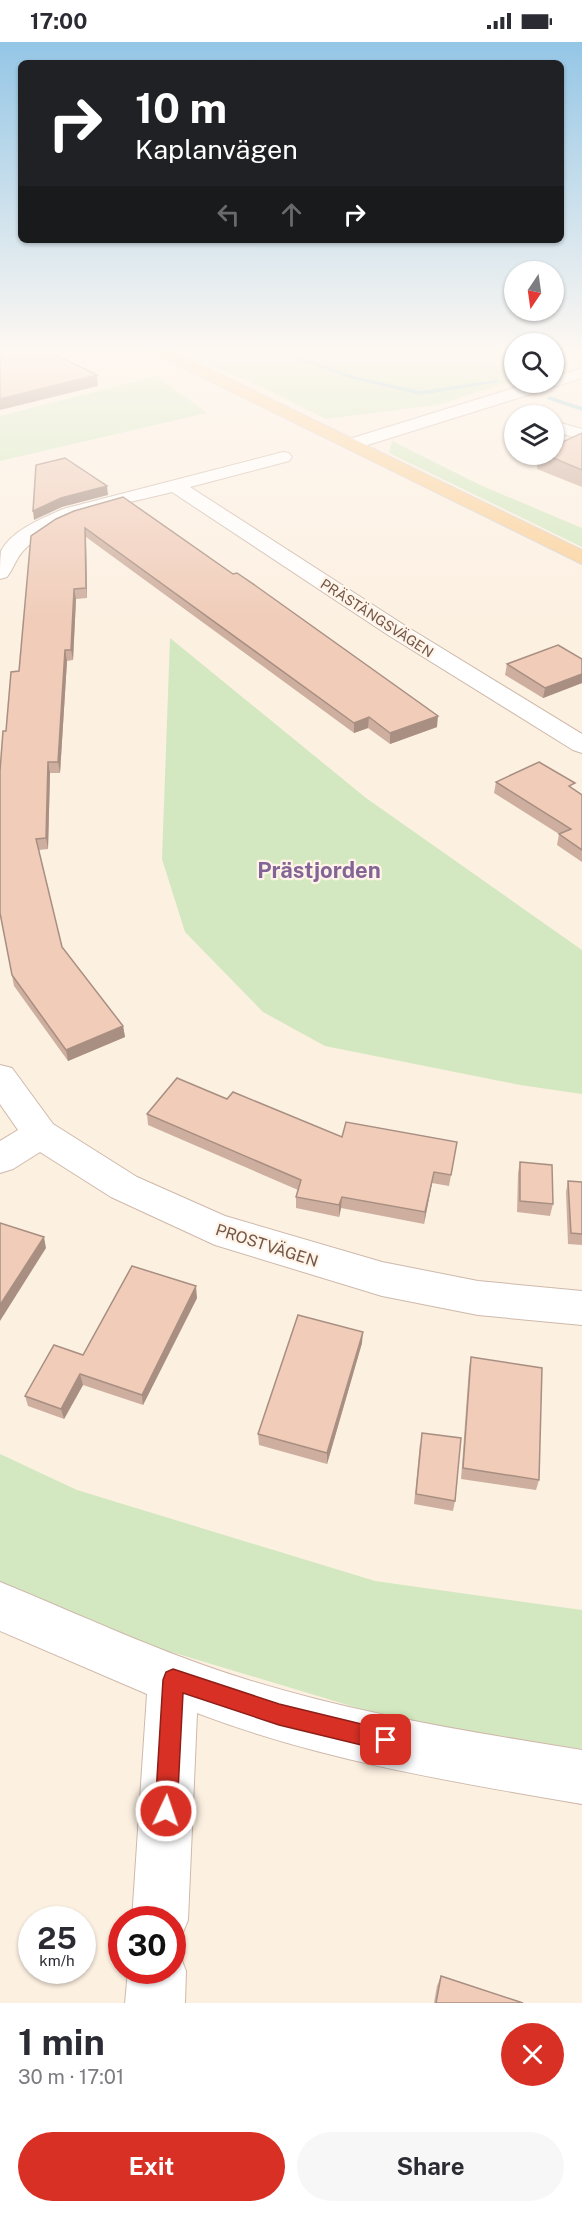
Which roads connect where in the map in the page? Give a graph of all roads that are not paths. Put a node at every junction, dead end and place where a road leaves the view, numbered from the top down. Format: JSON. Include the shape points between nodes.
{"nodes":[{"id":1,"x":347,"y":442,"type":"edge"},
{"id":2,"x":360,"y":442,"type":"edge"},
{"id":3,"x":352,"y":444,"type":"junction"},
{"id":4,"x":283,"y":457,"type":"dead end"},
{"id":5,"x":175,"y":486,"type":"junction"},
{"id":6,"x":582,"y":558,"type":"edge"},
{"id":7,"x":0,"y":573,"type":"edge"},
{"id":8,"x":582,"y":745,"type":"edge"},
{"id":9,"x":0,"y":1077,"type":"edge"},
{"id":10,"x":40,"y":1134,"type":"junction"},
{"id":11,"x":0,"y":1159,"type":"edge"},
{"id":12,"x":582,"y":1308,"type":"edge"},
{"id":13,"x":0,"y":1606,"type":"edge"},
{"id":14,"x":173,"y":1680,"type":"junction"},
{"id":15,"x":582,"y":1777,"type":"edge"},
{"id":16,"x":161,"y":1906,"type":"edge"},
{"id":17,"x":156,"y":1984,"type":"edge"},
{"id":18,"x":155,"y":2003,"type":"edge"}],
"edges":[{"from":1,"to":3,"type":"main road"},
{"from":2,"to":3,"type":"street"},
{"from":3,"to":6,"type":"main road"},
{"from":4,"to":5,"type":"street"},
{"from":5,"to":7,"type":"street","via":[[105,502],[43,526],[20,541]]},
{"from":5,"to":8,"type":"street","name":"PRÄSTÄNGSVÄGEN"},
{"from":9,"to":10,"type":"street","name":"PROSTVÄGEN"},
{"from":10,"to":11,"type":"street"},
{"from":10,"to":12,"type":"street","name":"PROSTVÄGEN","via":[[124,1187],[215,1229],[260,1244],[382,1279],[478,1298]]},
{"from":13,"to":14,"type":"street"},
{"from":14,"to":15,"type":"street","via":[[279,1714],[450,1756]]},
{"from":14,"to":16,"type":"street"},
{"from":17,"to":18,"type":"street"}]}
